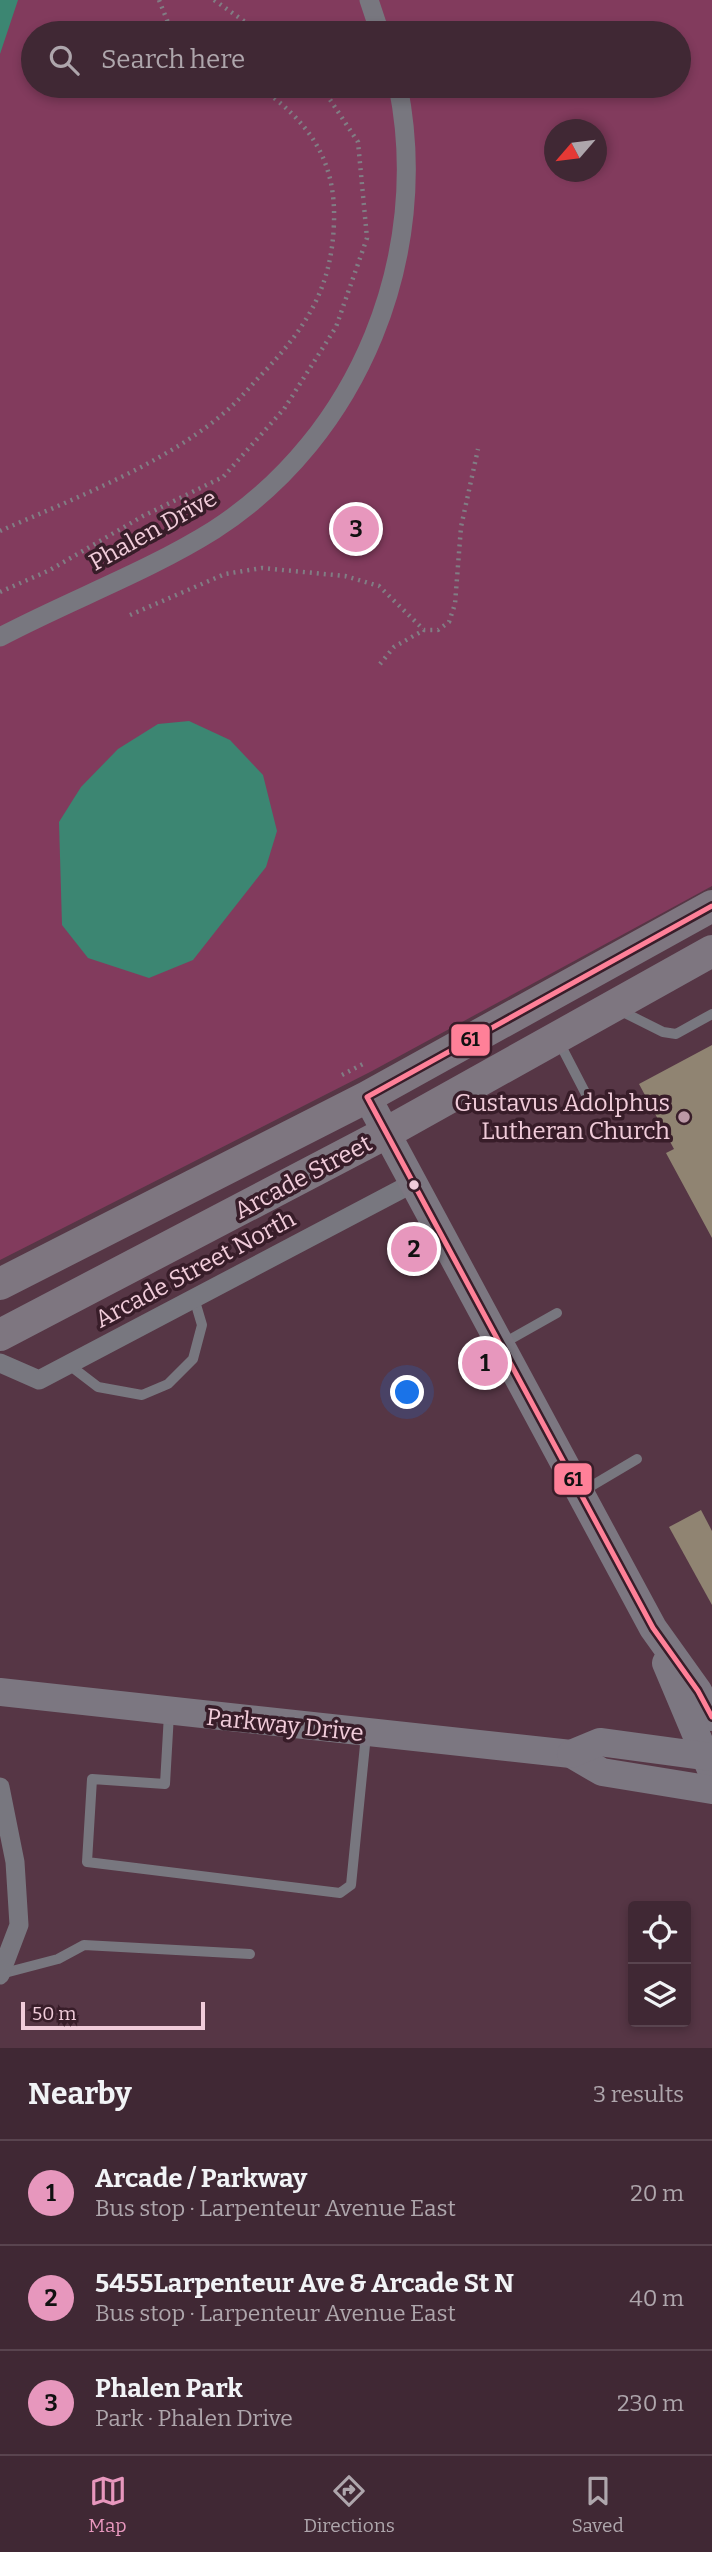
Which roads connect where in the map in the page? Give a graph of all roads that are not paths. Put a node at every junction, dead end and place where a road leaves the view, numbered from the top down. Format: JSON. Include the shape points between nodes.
{"nodes":[{"id":1,"x":369,"y":0,"type":"edge"},
{"id":2,"x":376,"y":21,"type":"edge"},
{"id":3,"x":400,"y":98,"type":"edge"},
{"id":4,"x":0,"y":637,"type":"edge"},
{"id":5,"x":712,"y":906,"type":"edge"},
{"id":6,"x":712,"y":951,"type":"edge"},
{"id":7,"x":611,"y":1006,"type":"junction"},
{"id":8,"x":712,"y":1014,"type":"edge"},
{"id":9,"x":556,"y":1036,"type":"junction"},
{"id":10,"x":366,"y":1097,"type":"junction"},
{"id":11,"x":588,"y":1098,"type":"dead end"},
{"id":12,"x":386,"y":1133,"type":"junction"},
{"id":13,"x":413,"y":1183,"type":"junction"},
{"id":14,"x":0,"y":1284,"type":"edge"},
{"id":15,"x":193,"y":1296,"type":"junction"},
{"id":16,"x":557,"y":1314,"type":"dead end"},
{"id":17,"x":0,"y":1335,"type":"edge"},
{"id":18,"x":499,"y":1345,"type":"junction"},
{"id":19,"x":0,"y":1363,"type":"edge"},
{"id":20,"x":68,"y":1364,"type":"junction"},
{"id":21,"x":637,"y":1459,"type":"dead end"},
{"id":22,"x":580,"y":1493,"type":"junction"},
{"id":23,"x":653,"y":1628,"type":"junction"},
{"id":24,"x":0,"y":1692,"type":"edge"},
{"id":25,"x":169,"y":1712,"type":"junction"},
{"id":26,"x":712,"y":1717,"type":"edge"},
{"id":27,"x":366,"y":1734,"type":"junction"},
{"id":28,"x":571,"y":1754,"type":"junction"},
{"id":29,"x":710,"y":1762,"type":"edge"},
{"id":30,"x":0,"y":1787,"type":"edge"},
{"id":31,"x":712,"y":1790,"type":"edge"},
{"id":32,"x":250,"y":1954,"type":"dead end"},
{"id":33,"x":0,"y":1974,"type":"edge"}],
"edges":[{"from":1,"to":2,"type":"street"},
{"from":3,"to":4,"type":"street","name":"Phalen Drive","via":[[406,149],[406,213],[393,284],[366,354],[330,418],[285,473],[215,529]]},
{"from":5,"to":10,"type":"main road","name":"Arcade Street"},
{"from":6,"to":7,"type":"main road","name":"Arcade Street"},
{"from":7,"to":8,"type":"lane","via":[[676,1034]]},
{"from":7,"to":9,"type":"main road","name":"Arcade Street"},
{"from":9,"to":11,"type":"lane"},
{"from":9,"to":12,"type":"main road","name":"Arcade Street"},
{"from":10,"to":12,"type":"main road"},
{"from":10,"to":14,"type":"main road","name":"Arcade Street"},
{"from":12,"to":13,"type":"main road"},
{"from":12,"to":17,"type":"main road","name":"Arcade Street"},
{"from":13,"to":15,"type":"street","name":"Arcade Street North"},
{"from":13,"to":18,"type":"main road"},
{"from":15,"to":20,"type":"street","name":"Arcade Street North"},
{"from":15,"to":20,"type":"lane","via":[[202,1325],[193,1359],[168,1384],[142,1395],[98,1387]]},
{"from":16,"to":18,"type":"lane"},
{"from":18,"to":22,"type":"main road"},
{"from":19,"to":20,"type":"street","name":"Arcade Street North","via":[[39,1380]]},
{"from":21,"to":22,"type":"lane"},
{"from":22,"to":23,"type":"main road"},
{"from":23,"to":26,"type":"main road"},
{"from":23,"to":29,"type":"main road"},
{"from":24,"to":25,"type":"main road","name":"Parkway Drive"},
{"from":25,"to":27,"type":"main road","name":"Parkway Drive"},
{"from":25,"to":27,"type":"lane","via":[[165,1784],[92,1779],[88,1862],[340,1893],[351,1885]]},
{"from":27,"to":28,"type":"main road","name":"Parkway Drive"},
{"from":28,"to":29,"type":"main road","name":"Parkway Drive","via":[[600,1742]]},
{"from":28,"to":31,"type":"main road","name":"Parkway Drive","via":[[602,1772]]},
{"from":30,"to":33,"type":"street","via":[[15,1862],[19,1925]]},
{"from":32,"to":33,"type":"lane","via":[[84,1945],[58,1959]]}]}
